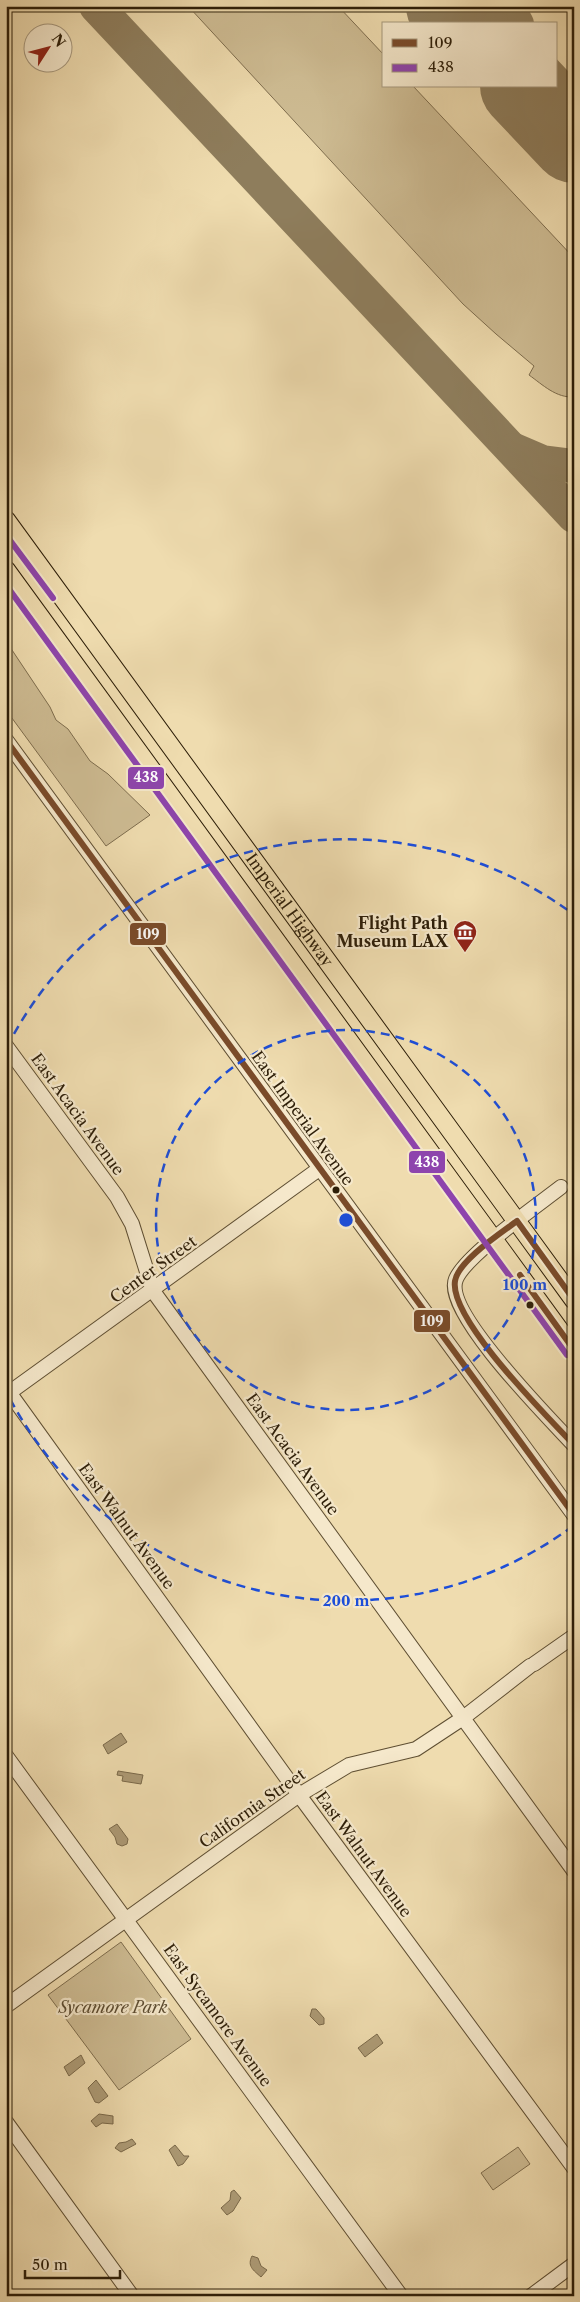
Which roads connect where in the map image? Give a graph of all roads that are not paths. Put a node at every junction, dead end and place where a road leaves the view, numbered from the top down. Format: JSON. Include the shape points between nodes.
{"nodes":[{"id":1,"x":6,"y":520,"type":"edge"},
{"id":2,"x":6,"y":570,"type":"edge"},
{"id":3,"x":85,"y":628,"type":"junction"},
{"id":4,"x":63,"y":645,"type":"junction"},
{"id":5,"x":6,"y":740,"type":"edge"},
{"id":6,"x":6,"y":1046,"type":"edge"},
{"id":7,"x":320,"y":1169,"type":"junction"},
{"id":8,"x":561,"y":1187,"type":"dead end"},
{"id":9,"x":517,"y":1221,"type":"junction"},
{"id":10,"x":495,"y":1239,"type":"junction"},
{"id":11,"x":153,"y":1291,"type":"junction"},
{"id":12,"x":574,"y":1300,"type":"edge"},
{"id":13,"x":574,"y":1350,"type":"edge"},
{"id":14,"x":7,"y":1392,"type":"edge"},
{"id":15,"x":574,"y":1444,"type":"edge"},
{"id":16,"x":574,"y":1515,"type":"edge"},
{"id":17,"x":574,"y":1636,"type":"edge"},
{"id":18,"x":463,"y":1718,"type":"junction"},
{"id":19,"x":6,"y":1756,"type":"edge"},
{"id":20,"x":299,"y":1795,"type":"junction"},
{"id":21,"x":574,"y":1871,"type":"edge"},
{"id":22,"x":126,"y":1918,"type":"junction"},
{"id":23,"x":6,"y":2006,"type":"edge"},
{"id":24,"x":6,"y":2122,"type":"edge"},
{"id":25,"x":574,"y":2168,"type":"edge"},
{"id":26,"x":574,"y":2264,"type":"edge"},
{"id":27,"x":132,"y":2296,"type":"edge"},
{"id":28,"x":401,"y":2296,"type":"edge"},
{"id":29,"x":530,"y":2296,"type":"edge"}],
"edges":[{"from":1,"to":3,"type":"main road","name":"Imperial Highway"},
{"from":2,"to":4,"type":"main road","name":"Imperial Highway"},
{"from":3,"to":4,"type":"main road"},
{"from":3,"to":9,"type":"main road","name":"Imperial Highway"},
{"from":4,"to":10,"type":"main road","name":"Imperial Highway"},
{"from":5,"to":7,"type":"street","name":"East Imperial Avenue"},
{"from":6,"to":11,"type":"street","name":"East Acacia Avenue","via":[[117,1197],[132,1224]]},
{"from":7,"to":11,"type":"street","name":"Center Street"},
{"from":7,"to":16,"type":"street","name":"East Imperial Avenue"},
{"from":8,"to":9,"type":"street"},
{"from":9,"to":10,"type":"street"},
{"from":9,"to":12,"type":"main road","name":"Imperial Highway"},
{"from":10,"to":13,"type":"main road","name":"Imperial Highway"},
{"from":10,"to":15,"type":"street","via":[[460,1271],[455,1281],[456,1298],[493,1354]]},
{"from":11,"to":14,"type":"street","name":"Center Street"},
{"from":11,"to":18,"type":"street","name":"East Acacia Avenue"},
{"from":14,"to":20,"type":"street","name":"East Walnut Avenue"},
{"from":17,"to":18,"type":"street","name":"California Street"},
{"from":18,"to":20,"type":"street","name":"California Street","via":[[416,1749],[349,1765]]},
{"from":18,"to":21,"type":"street","name":"East Acacia Avenue"},
{"from":19,"to":22,"type":"street","name":"East Sycamore Avenue"},
{"from":20,"to":22,"type":"street","name":"California Street"},
{"from":20,"to":25,"type":"street","name":"East Walnut Avenue"},
{"from":22,"to":23,"type":"street","name":"California Street"},
{"from":22,"to":28,"type":"street","name":"East Sycamore Avenue"},
{"from":24,"to":27,"type":"street"},
{"from":26,"to":29,"type":"street"}]}
